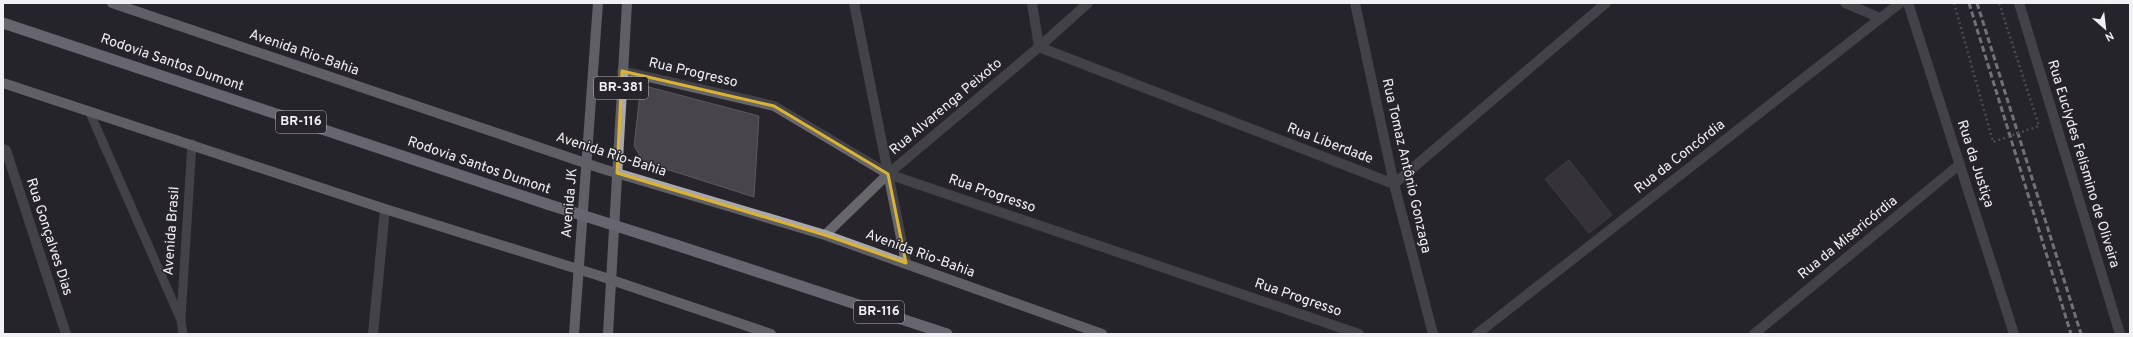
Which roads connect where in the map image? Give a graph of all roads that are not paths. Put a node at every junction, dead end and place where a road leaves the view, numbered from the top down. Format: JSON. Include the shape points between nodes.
{"nodes":[{"id":1,"x":112,"y":3,"type":"edge"},
{"id":2,"x":598,"y":3,"type":"edge"},
{"id":3,"x":627,"y":3,"type":"edge"},
{"id":4,"x":854,"y":3,"type":"edge"},
{"id":5,"x":1032,"y":3,"type":"edge"},
{"id":6,"x":1088,"y":3,"type":"edge"},
{"id":7,"x":1355,"y":3,"type":"edge"},
{"id":8,"x":1606,"y":3,"type":"edge"},
{"id":9,"x":1845,"y":3,"type":"edge"},
{"id":10,"x":1900,"y":3,"type":"edge"},
{"id":11,"x":1908,"y":3,"type":"edge"},
{"id":12,"x":2019,"y":3,"type":"edge"},
{"id":13,"x":1880,"y":18,"type":"junction"},
{"id":14,"x":3,"y":23,"type":"edge"},
{"id":15,"x":1039,"y":47,"type":"junction"},
{"id":16,"x":622,"y":71,"type":"junction"},
{"id":17,"x":3,"y":83,"type":"edge"},
{"id":18,"x":90,"y":113,"type":"junction"},
{"id":19,"x":192,"y":144,"type":"junction"},
{"id":20,"x":4,"y":149,"type":"edge"},
{"id":21,"x":588,"y":163,"type":"junction"},
{"id":22,"x":1960,"y":164,"type":"junction"},
{"id":23,"x":618,"y":173,"type":"junction"},
{"id":24,"x":888,"y":174,"type":"junction"},
{"id":25,"x":1394,"y":184,"type":"junction"},
{"id":26,"x":386,"y":209,"type":"junction"},
{"id":27,"x":825,"y":235,"type":"junction"},
{"id":28,"x":906,"y":263,"type":"junction"},
{"id":29,"x":579,"y":270,"type":"junction"},
{"id":30,"x":611,"y":280,"type":"junction"},
{"id":31,"x":181,"y":320,"type":"junction"},
{"id":32,"x":66,"y":334,"type":"edge"},
{"id":33,"x":183,"y":334,"type":"edge"},
{"id":34,"x":373,"y":334,"type":"edge"},
{"id":35,"x":574,"y":334,"type":"edge"},
{"id":36,"x":608,"y":334,"type":"edge"},
{"id":37,"x":771,"y":334,"type":"edge"},
{"id":38,"x":947,"y":334,"type":"edge"},
{"id":39,"x":1102,"y":334,"type":"edge"},
{"id":40,"x":1359,"y":334,"type":"edge"},
{"id":41,"x":1433,"y":334,"type":"edge"},
{"id":42,"x":1477,"y":334,"type":"edge"},
{"id":43,"x":1754,"y":334,"type":"edge"},
{"id":44,"x":2014,"y":334,"type":"edge"},
{"id":45,"x":2120,"y":334,"type":"edge"}],
"edges":[{"from":1,"to":21,"type":"main road","name":"Avenida Rio-Bahia"},
{"from":2,"to":21,"type":"main road","name":"Avenida JK","number":"BR-381"},
{"from":3,"to":16,"type":"main road","number":"BR-381"},
{"from":4,"to":24,"type":"street"},
{"from":5,"to":15,"type":"street"},
{"from":6,"to":15,"type":"street","name":"Rua Alvarenga Peixoto"},
{"from":7,"to":25,"type":"street","name":"Rua Tomaz Antônio Gonzaga"},
{"from":8,"to":25,"type":"street"},
{"from":9,"to":13,"type":"street"},
{"from":10,"to":13,"type":"street","name":"Rua da Concórdia"},
{"from":11,"to":22,"type":"street","name":"Rua da Justiça"},
{"from":12,"to":45,"type":"street","name":"Rua Euclydes Felismino de Oliveira"},
{"from":13,"to":42,"type":"street","name":"Rua da Concórdia"},
{"from":14,"to":38,"type":"highway","name":"Rodovia Santos Dumont","number":"BR-116","bridge":true},
{"from":15,"to":24,"type":"street","name":"Rua Alvarenga Peixoto"},
{"from":15,"to":25,"type":"street","name":"Rua Liberdade"},
{"from":16,"to":23,"type":"main road","number":"BR-381"},
{"from":16,"to":24,"type":"street","name":"Rua Progresso","via":[[774,106]]},
{"from":17,"to":18,"type":"main road"},
{"from":18,"to":19,"type":"main road"},
{"from":18,"to":31,"type":"lane"},
{"from":19,"to":26,"type":"main road"},
{"from":19,"to":31,"type":"lane","name":"Avenida Brasil"},
{"from":20,"to":32,"type":"street","name":"Rua Gonçalves Dias"},
{"from":21,"to":23,"type":"main road","name":"Avenida Rio-Bahia"},
{"from":21,"to":29,"type":"main road","name":"Avenida JK","number":"BR-381"},
{"from":22,"to":43,"type":"street","name":"Rua da Misericórdia"},
{"from":22,"to":44,"type":"street","name":"Rua da Justiça"},
{"from":23,"to":27,"type":"main road","name":"Avenida Rio-Bahia"},
{"from":23,"to":30,"type":"main road","number":"BR-381"},
{"from":24,"to":27,"type":"street","name":"Rua Alvarenga Peixoto"},
{"from":24,"to":28,"type":"street"},
{"from":24,"to":40,"type":"street","name":"Rua Progresso"},
{"from":25,"to":41,"type":"street","name":"Rua Tomaz Antônio Gonzaga"},
{"from":26,"to":29,"type":"main road"},
{"from":26,"to":34,"type":"street"},
{"from":27,"to":28,"type":"main road","name":"Avenida Rio-Bahia"},
{"from":28,"to":39,"type":"main road","name":"Avenida Rio-Bahia"},
{"from":29,"to":30,"type":"main road"},
{"from":29,"to":35,"type":"main road","name":"Avenida JK"},
{"from":30,"to":36,"type":"main road"},
{"from":30,"to":37,"type":"main road"},
{"from":31,"to":33,"type":"lane"}]}
